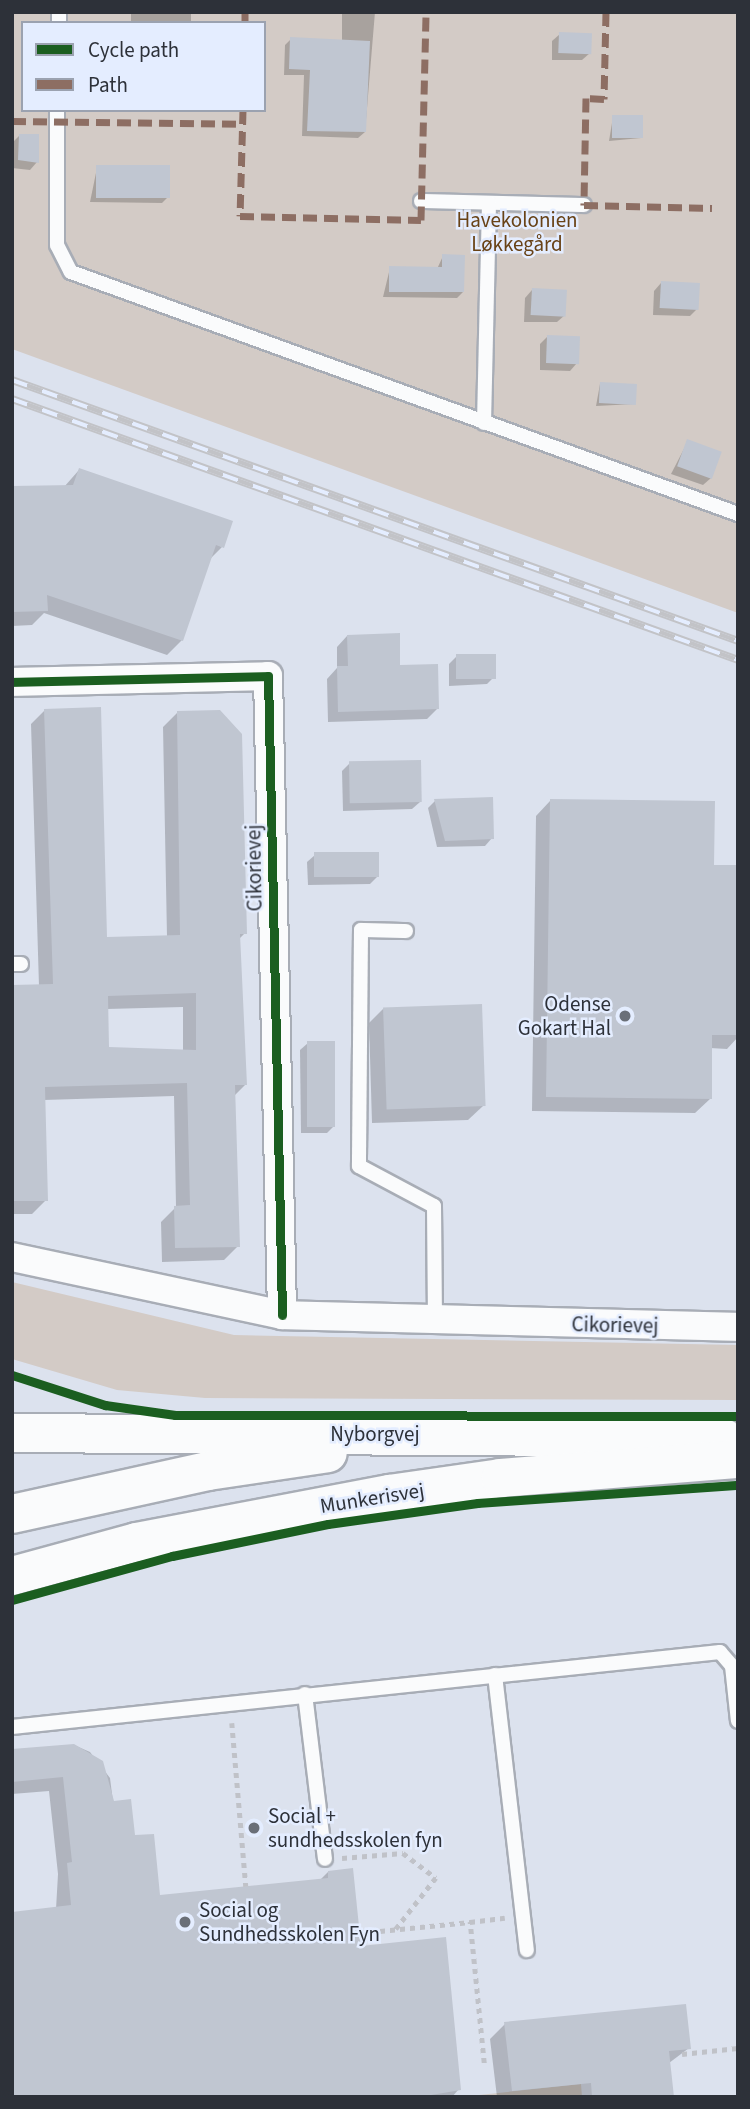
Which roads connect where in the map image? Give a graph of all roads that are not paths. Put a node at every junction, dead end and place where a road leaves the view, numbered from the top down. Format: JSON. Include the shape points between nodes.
{"nodes":[{"id":1,"x":57,"y":112,"type":"edge"},
{"id":2,"x":421,"y":201,"type":"dead end"},
{"id":3,"x":489,"y":203,"type":"junction"},
{"id":4,"x":584,"y":205,"type":"dead end"},
{"id":5,"x":484,"y":423,"type":"junction"},
{"id":6,"x":738,"y":514,"type":"edge"},
{"id":7,"x":12,"y":682,"type":"edge"},
{"id":8,"x":407,"y":931,"type":"dead end"},
{"id":9,"x":12,"y":1257,"type":"edge"},
{"id":10,"x":282,"y":1315,"type":"junction"},
{"id":11,"x":435,"y":1321,"type":"junction"},
{"id":12,"x":738,"y":1327,"type":"edge"},
{"id":13,"x":12,"y":1433,"type":"edge"},
{"id":14,"x":455,"y":1434,"type":"junction"},
{"id":15,"x":738,"y":1439,"type":"edge"},
{"id":16,"x":738,"y":1459,"type":"edge"},
{"id":17,"x":12,"y":1514,"type":"edge"},
{"id":18,"x":12,"y":1576,"type":"edge"},
{"id":19,"x":495,"y":1675,"type":"junction"},
{"id":20,"x":305,"y":1695,"type":"junction"},
{"id":21,"x":738,"y":1721,"type":"edge"},
{"id":22,"x":12,"y":1727,"type":"edge"},
{"id":23,"x":326,"y":1859,"type":"road end"},
{"id":24,"x":527,"y":1950,"type":"dead end"}],
"edges":[{"from":1,"to":5,"type":"lane","via":[[57,245],[71,272]]},
{"from":2,"to":3,"type":"lane"},
{"from":3,"to":4,"type":"lane"},
{"from":3,"to":5,"type":"lane"},
{"from":5,"to":6,"type":"lane"},
{"from":7,"to":10,"type":"street","name":"Cikorievej","via":[[268,676]]},
{"from":8,"to":11,"type":"lane","via":[[361,930],[359,1166],[434,1206]]},
{"from":9,"to":10,"type":"street","name":"Cikorievej"},
{"from":10,"to":11,"type":"street","name":"Cikorievej"},
{"from":11,"to":12,"type":"street","name":"Cikorievej"},
{"from":13,"to":14,"type":"main road","name":"Nyborgvej"},
{"from":14,"to":15,"type":"main road","name":"Nyborgvej"},
{"from":14,"to":17,"type":"main road","via":[[208,1471]]},
{"from":16,"to":18,"type":"main road","name":"Munkerisvej","via":[[501,1478],[388,1494],[137,1542]]},
{"from":19,"to":20,"type":"lane"},
{"from":19,"to":21,"type":"lane","via":[[720,1652],[732,1666]]},
{"from":19,"to":24,"type":"lane"},
{"from":20,"to":22,"type":"lane"},
{"from":20,"to":23,"type":"lane"}]}
